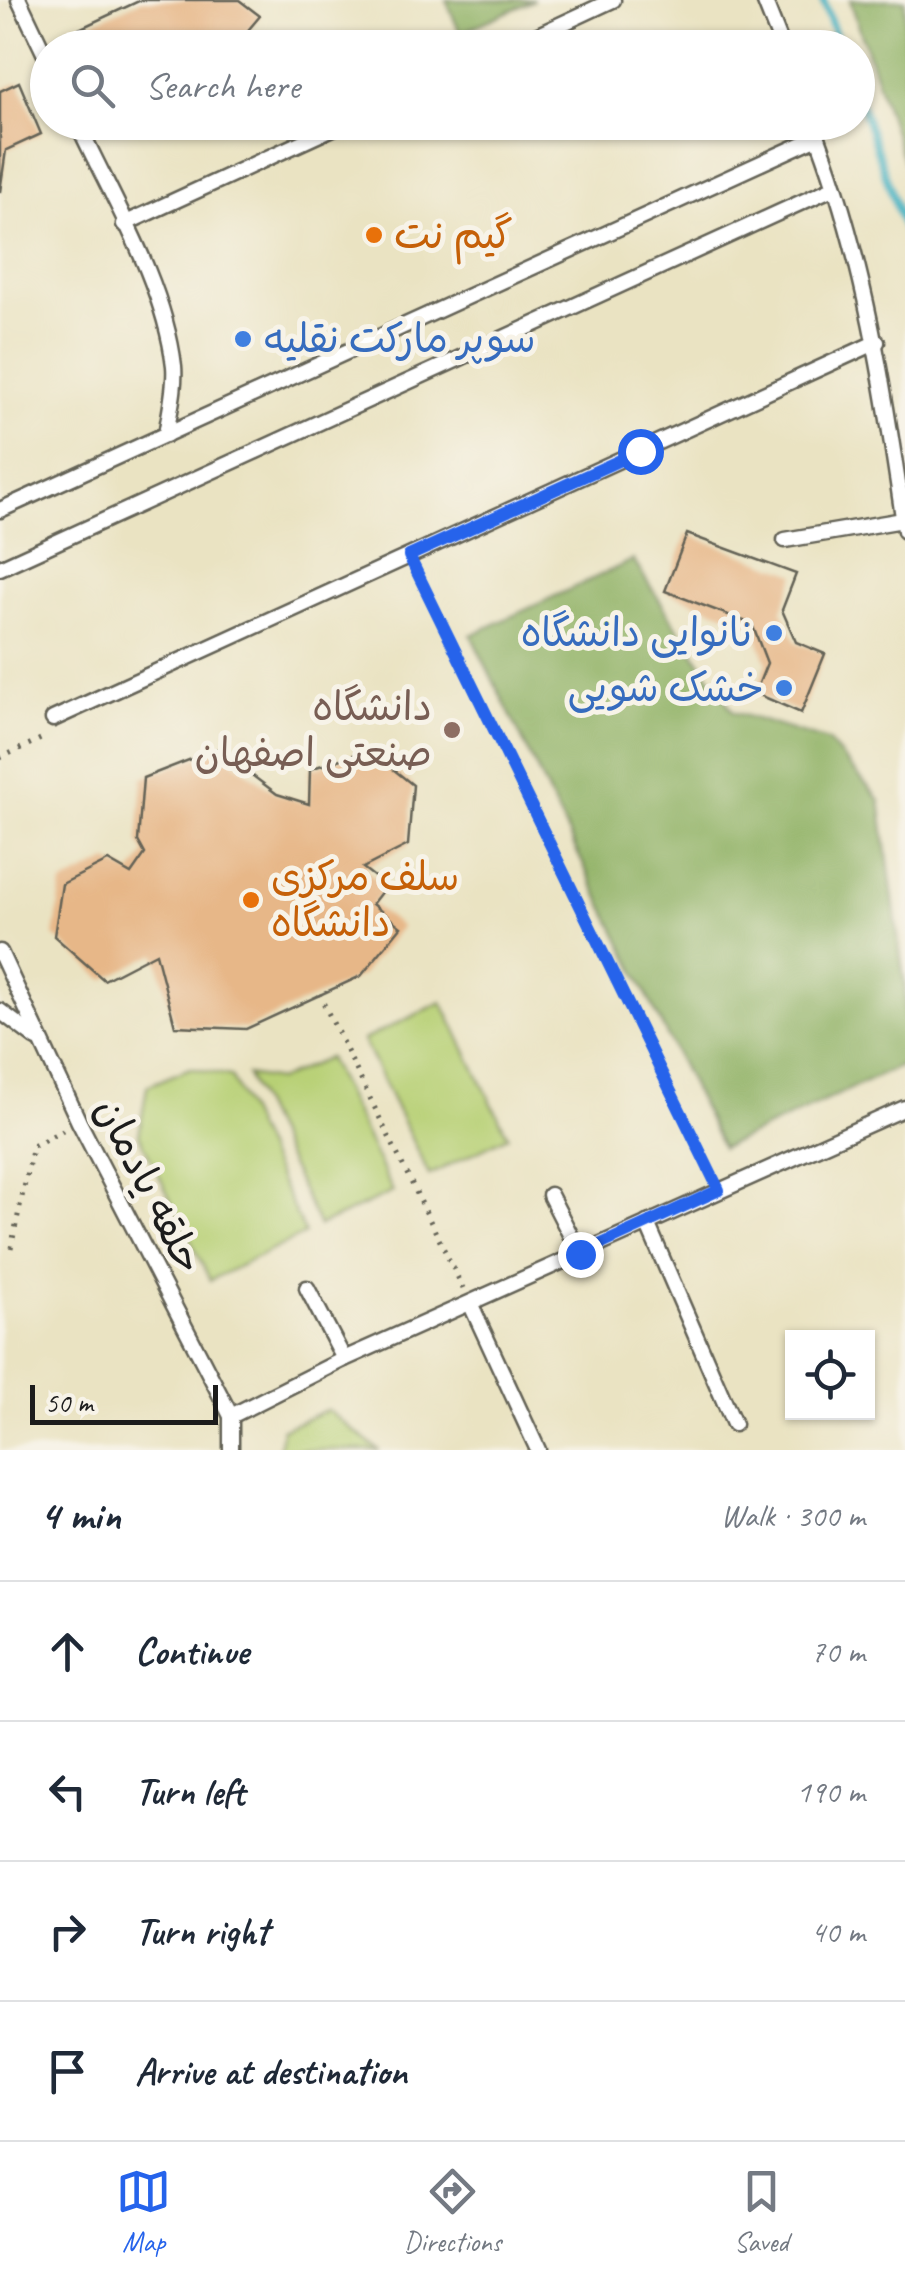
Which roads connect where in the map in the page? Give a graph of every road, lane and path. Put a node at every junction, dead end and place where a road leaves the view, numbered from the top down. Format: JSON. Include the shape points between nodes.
{"nodes":[{"id":1,"x":19,"y":0,"type":"edge"},
{"id":2,"x":613,"y":0,"type":"edge"},
{"id":3,"x":764,"y":0,"type":"edge"},
{"id":4,"x":33,"y":30,"type":"edge"},
{"id":5,"x":549,"y":30,"type":"edge"},
{"id":6,"x":776,"y":30,"type":"edge"},
{"id":7,"x":85,"y":140,"type":"edge"},
{"id":8,"x":307,"y":140,"type":"edge"},
{"id":9,"x":794,"y":140,"type":"edge"},
{"id":10,"x":818,"y":140,"type":"edge"},
{"id":11,"x":835,"y":188,"type":"junction"},
{"id":12,"x":124,"y":224,"type":"junction"},
{"id":13,"x":877,"y":342,"type":"junction"},
{"id":14,"x":166,"y":435,"type":"junction"},
{"id":15,"x":0,"y":510,"type":"edge"},
{"id":16,"x":904,"y":526,"type":"edge"},
{"id":17,"x":785,"y":540,"type":"dead end"},
{"id":18,"x":409,"y":556,"type":"junction"},
{"id":19,"x":0,"y":568,"type":"edge"},
{"id":20,"x":53,"y":719,"type":"joint"},
{"id":21,"x":0,"y":758,"type":"edge"},
{"id":22,"x":0,"y":952,"type":"edge"},
{"id":23,"x":319,"y":994,"type":"dead end"},
{"id":24,"x":0,"y":1011,"type":"edge"},
{"id":25,"x":42,"y":1043,"type":"junction"},
{"id":26,"x":905,"y":1108,"type":"edge"},
{"id":27,"x":80,"y":1122,"type":"junction"},
{"id":28,"x":719,"y":1190,"type":"junction"},
{"id":29,"x":550,"y":1195,"type":"dead end"},
{"id":30,"x":647,"y":1223,"type":"junction"},
{"id":31,"x":11,"y":1248,"type":"dead end"},
{"id":32,"x":580,"y":1254,"type":"junction"},
{"id":33,"x":308,"y":1288,"type":"dead end"},
{"id":34,"x":471,"y":1306,"type":"junction"},
{"id":35,"x":344,"y":1359,"type":"junction"},
{"id":36,"x":231,"y":1416,"type":"junction"},
{"id":37,"x":734,"y":1424,"type":"dead end"},
{"id":38,"x":231,"y":1450,"type":"edge"},
{"id":39,"x":538,"y":1450,"type":"edge"}],
"edges":[{"from":1,"to":4,"type":"lane"},
{"from":2,"to":5,"type":"lane"},
{"from":3,"to":6,"type":"lane"},
{"from":7,"to":12,"type":"lane"},
{"from":8,"to":12,"type":"lane"},
{"from":9,"to":14,"type":"lane"},
{"from":10,"to":11,"type":"lane"},
{"from":11,"to":13,"type":"lane"},
{"from":11,"to":19,"type":"lane"},
{"from":12,"to":14,"type":"lane","via":[[174,368]]},
{"from":13,"to":16,"type":"lane"},
{"from":13,"to":18,"type":"lane"},
{"from":14,"to":15,"type":"lane"},
{"from":16,"to":17,"type":"lane"},
{"from":18,"to":20,"type":"lane"},
{"from":18,"to":28,"type":"path"},
{"from":20,"to":21,"type":"path","via":[[59,731]]},
{"from":22,"to":25,"type":"lane","name":"حلقه یادمان"},
{"from":23,"to":34,"type":"path"},
{"from":24,"to":25,"type":"lane"},
{"from":25,"to":27,"type":"lane","name":"حلقه یادمان"},
{"from":26,"to":28,"type":"lane"},
{"from":27,"to":31,"type":"path","via":[[33,1146]]},
{"from":27,"to":36,"type":"lane","name":"حلقه یادمان"},
{"from":28,"to":30,"type":"lane"},
{"from":29,"to":32,"type":"lane"},
{"from":30,"to":32,"type":"lane"},
{"from":30,"to":37,"type":"lane"},
{"from":32,"to":34,"type":"lane"},
{"from":33,"to":35,"type":"lane"},
{"from":34,"to":35,"type":"lane"},
{"from":34,"to":39,"type":"lane"},
{"from":35,"to":36,"type":"lane"},
{"from":36,"to":38,"type":"lane","name":"حلقه یادمان"}]}
